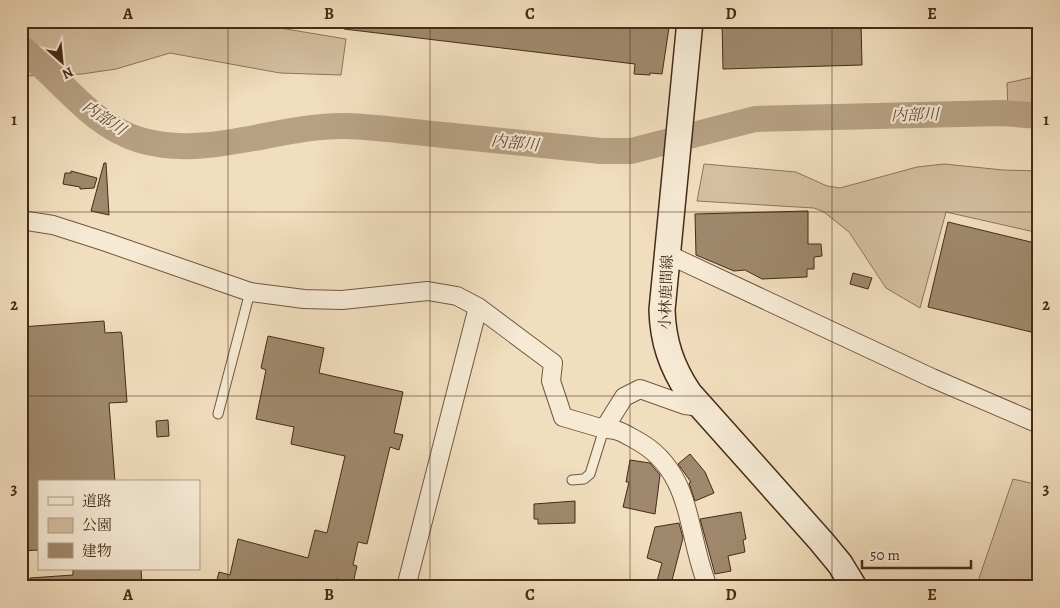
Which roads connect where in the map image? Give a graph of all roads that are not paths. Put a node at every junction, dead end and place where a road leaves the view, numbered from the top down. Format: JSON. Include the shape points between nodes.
{"nodes":[{"id":1,"x":690,"y":21,"type":"edge"},
{"id":2,"x":21,"y":220,"type":"edge"},
{"id":3,"x":667,"y":254,"type":"junction"},
{"id":4,"x":250,"y":292,"type":"junction"},
{"id":5,"x":478,"y":307,"type":"junction"},
{"id":6,"x":701,"y":407,"type":"junction"},
{"id":7,"x":218,"y":414,"type":"dead end"},
{"id":8,"x":1039,"y":424,"type":"edge"},
{"id":9,"x":604,"y":429,"type":"junction"},
{"id":10,"x":572,"y":480,"type":"dead end"},
{"id":11,"x":406,"y":587,"type":"edge"},
{"id":12,"x":708,"y":587,"type":"edge"},
{"id":13,"x":854,"y":587,"type":"edge"}],
"edges":[{"from":1,"to":3,"type":"main road","name":"小林鹿間線"},
{"from":2,"to":4,"type":"street","via":[[106,242]]},
{"from":3,"to":6,"type":"main road","name":"小林鹿間線","via":[[662,332],[677,376]]},
{"from":3,"to":8,"type":"street","via":[[932,378]]},
{"from":4,"to":5,"type":"street","via":[[342,300],[428,291],[457,296]]},
{"from":4,"to":7,"type":"lane"},
{"from":5,"to":9,"type":"street","via":[[553,363],[550,381],[562,417]]},
{"from":5,"to":11,"type":"street"},
{"from":6,"to":9,"type":"street","via":[[685,405],[640,389],[624,397]]},
{"from":6,"to":13,"type":"main road","name":"小林鹿間線","via":[[821,541]]},
{"from":9,"to":10,"type":"lane","via":[[590,474],[584,479]]},
{"from":9,"to":12,"type":"street","via":[[619,430],[653,449],[668,466],[682,493],[698,563]]}]}
